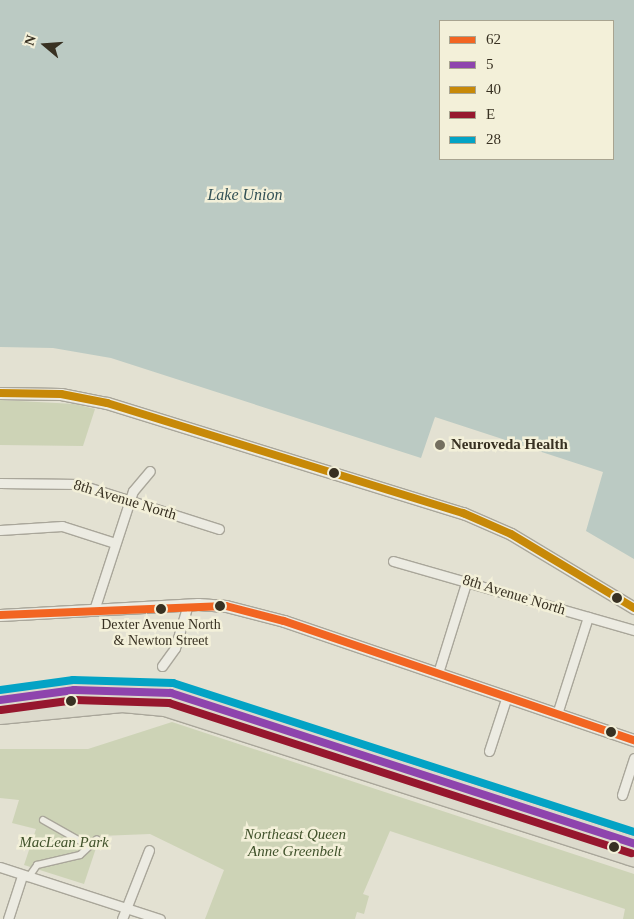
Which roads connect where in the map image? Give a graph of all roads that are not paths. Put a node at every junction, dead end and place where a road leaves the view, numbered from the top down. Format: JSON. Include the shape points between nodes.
{"nodes":[{"id":1,"x":0,"y":393,"type":"edge"},
{"id":2,"x":150,"y":471,"type":"dead end"},
{"id":3,"x":0,"y":483,"type":"edge"},
{"id":4,"x":130,"y":501,"type":"junction"},
{"id":5,"x":219,"y":529,"type":"dead end"},
{"id":6,"x":0,"y":530,"type":"edge"},
{"id":7,"x":115,"y":543,"type":"junction"},
{"id":8,"x":393,"y":561,"type":"dead end"},
{"id":9,"x":467,"y":580,"type":"junction"},
{"id":10,"x":188,"y":604,"type":"junction"},
{"id":11,"x":634,"y":608,"type":"edge"},
{"id":12,"x":94,"y":610,"type":"junction"},
{"id":13,"x":0,"y":615,"type":"edge"},
{"id":14,"x":588,"y":617,"type":"junction"},
{"id":15,"x":634,"y":630,"type":"edge"},
{"id":16,"x":162,"y":666,"type":"dead end"},
{"id":17,"x":438,"y":673,"type":"junction"},
{"id":18,"x":507,"y":696,"type":"junction"},
{"id":19,"x":0,"y":700,"type":"edge"},
{"id":20,"x":556,"y":714,"type":"junction"},
{"id":21,"x":0,"y":717,"type":"edge"},
{"id":22,"x":634,"y":740,"type":"edge"},
{"id":23,"x":489,"y":752,"type":"dead end"},
{"id":24,"x":634,"y":758,"type":"edge"},
{"id":25,"x":622,"y":795,"type":"dead end"},
{"id":26,"x":43,"y":820,"type":"dead end"},
{"id":27,"x":97,"y":839,"type":"dead end"},
{"id":28,"x":634,"y":843,"type":"edge"},
{"id":29,"x":89,"y":846,"type":"junction"},
{"id":30,"x":149,"y":850,"type":"dead end"},
{"id":31,"x":634,"y":860,"type":"edge"},
{"id":32,"x":0,"y":867,"type":"edge"},
{"id":33,"x":25,"y":877,"type":"junction"},
{"id":34,"x":126,"y":908,"type":"junction"},
{"id":35,"x":8,"y":919,"type":"edge"},
{"id":36,"x":122,"y":919,"type":"edge"},
{"id":37,"x":160,"y":919,"type":"edge"}],
"edges":[{"from":1,"to":11,"type":"main road","via":[[61,394],[107,403],[463,513],[511,534]]},
{"from":2,"to":4,"type":"street"},
{"from":3,"to":4,"type":"street","name":"8th Avenue North","via":[[66,482]]},
{"from":4,"to":5,"type":"street","name":"8th Avenue North"},
{"from":4,"to":7,"type":"street"},
{"from":6,"to":7,"type":"street","via":[[62,526]]},
{"from":7,"to":12,"type":"street"},
{"from":8,"to":9,"type":"street","name":"8th Avenue North"},
{"from":9,"to":14,"type":"street","name":"8th Avenue North"},
{"from":9,"to":17,"type":"street"},
{"from":10,"to":12,"type":"main road"},
{"from":10,"to":16,"type":"street","via":[[175,648]]},
{"from":10,"to":17,"type":"main road","via":[[217,605],[284,621]]},
{"from":12,"to":13,"type":"main road"},
{"from":14,"to":15,"type":"street","name":"8th Avenue North"},
{"from":14,"to":20,"type":"street"},
{"from":17,"to":18,"type":"main road"},
{"from":18,"to":20,"type":"main road"},
{"from":18,"to":23,"type":"street"},
{"from":19,"to":28,"type":"highway","via":[[74,690],[170,693]]},
{"from":20,"to":22,"type":"main road"},
{"from":21,"to":31,"type":"highway","via":[[122,705],[165,709]]},
{"from":24,"to":25,"type":"street"},
{"from":26,"to":29,"type":"street"},
{"from":27,"to":29,"type":"street"},
{"from":29,"to":33,"type":"street","via":[[66,861],[37,865]]},
{"from":30,"to":34,"type":"street"},
{"from":32,"to":33,"type":"street"},
{"from":33,"to":34,"type":"street"},
{"from":33,"to":35,"type":"street"},
{"from":34,"to":36,"type":"street"},
{"from":34,"to":37,"type":"street"}]}
